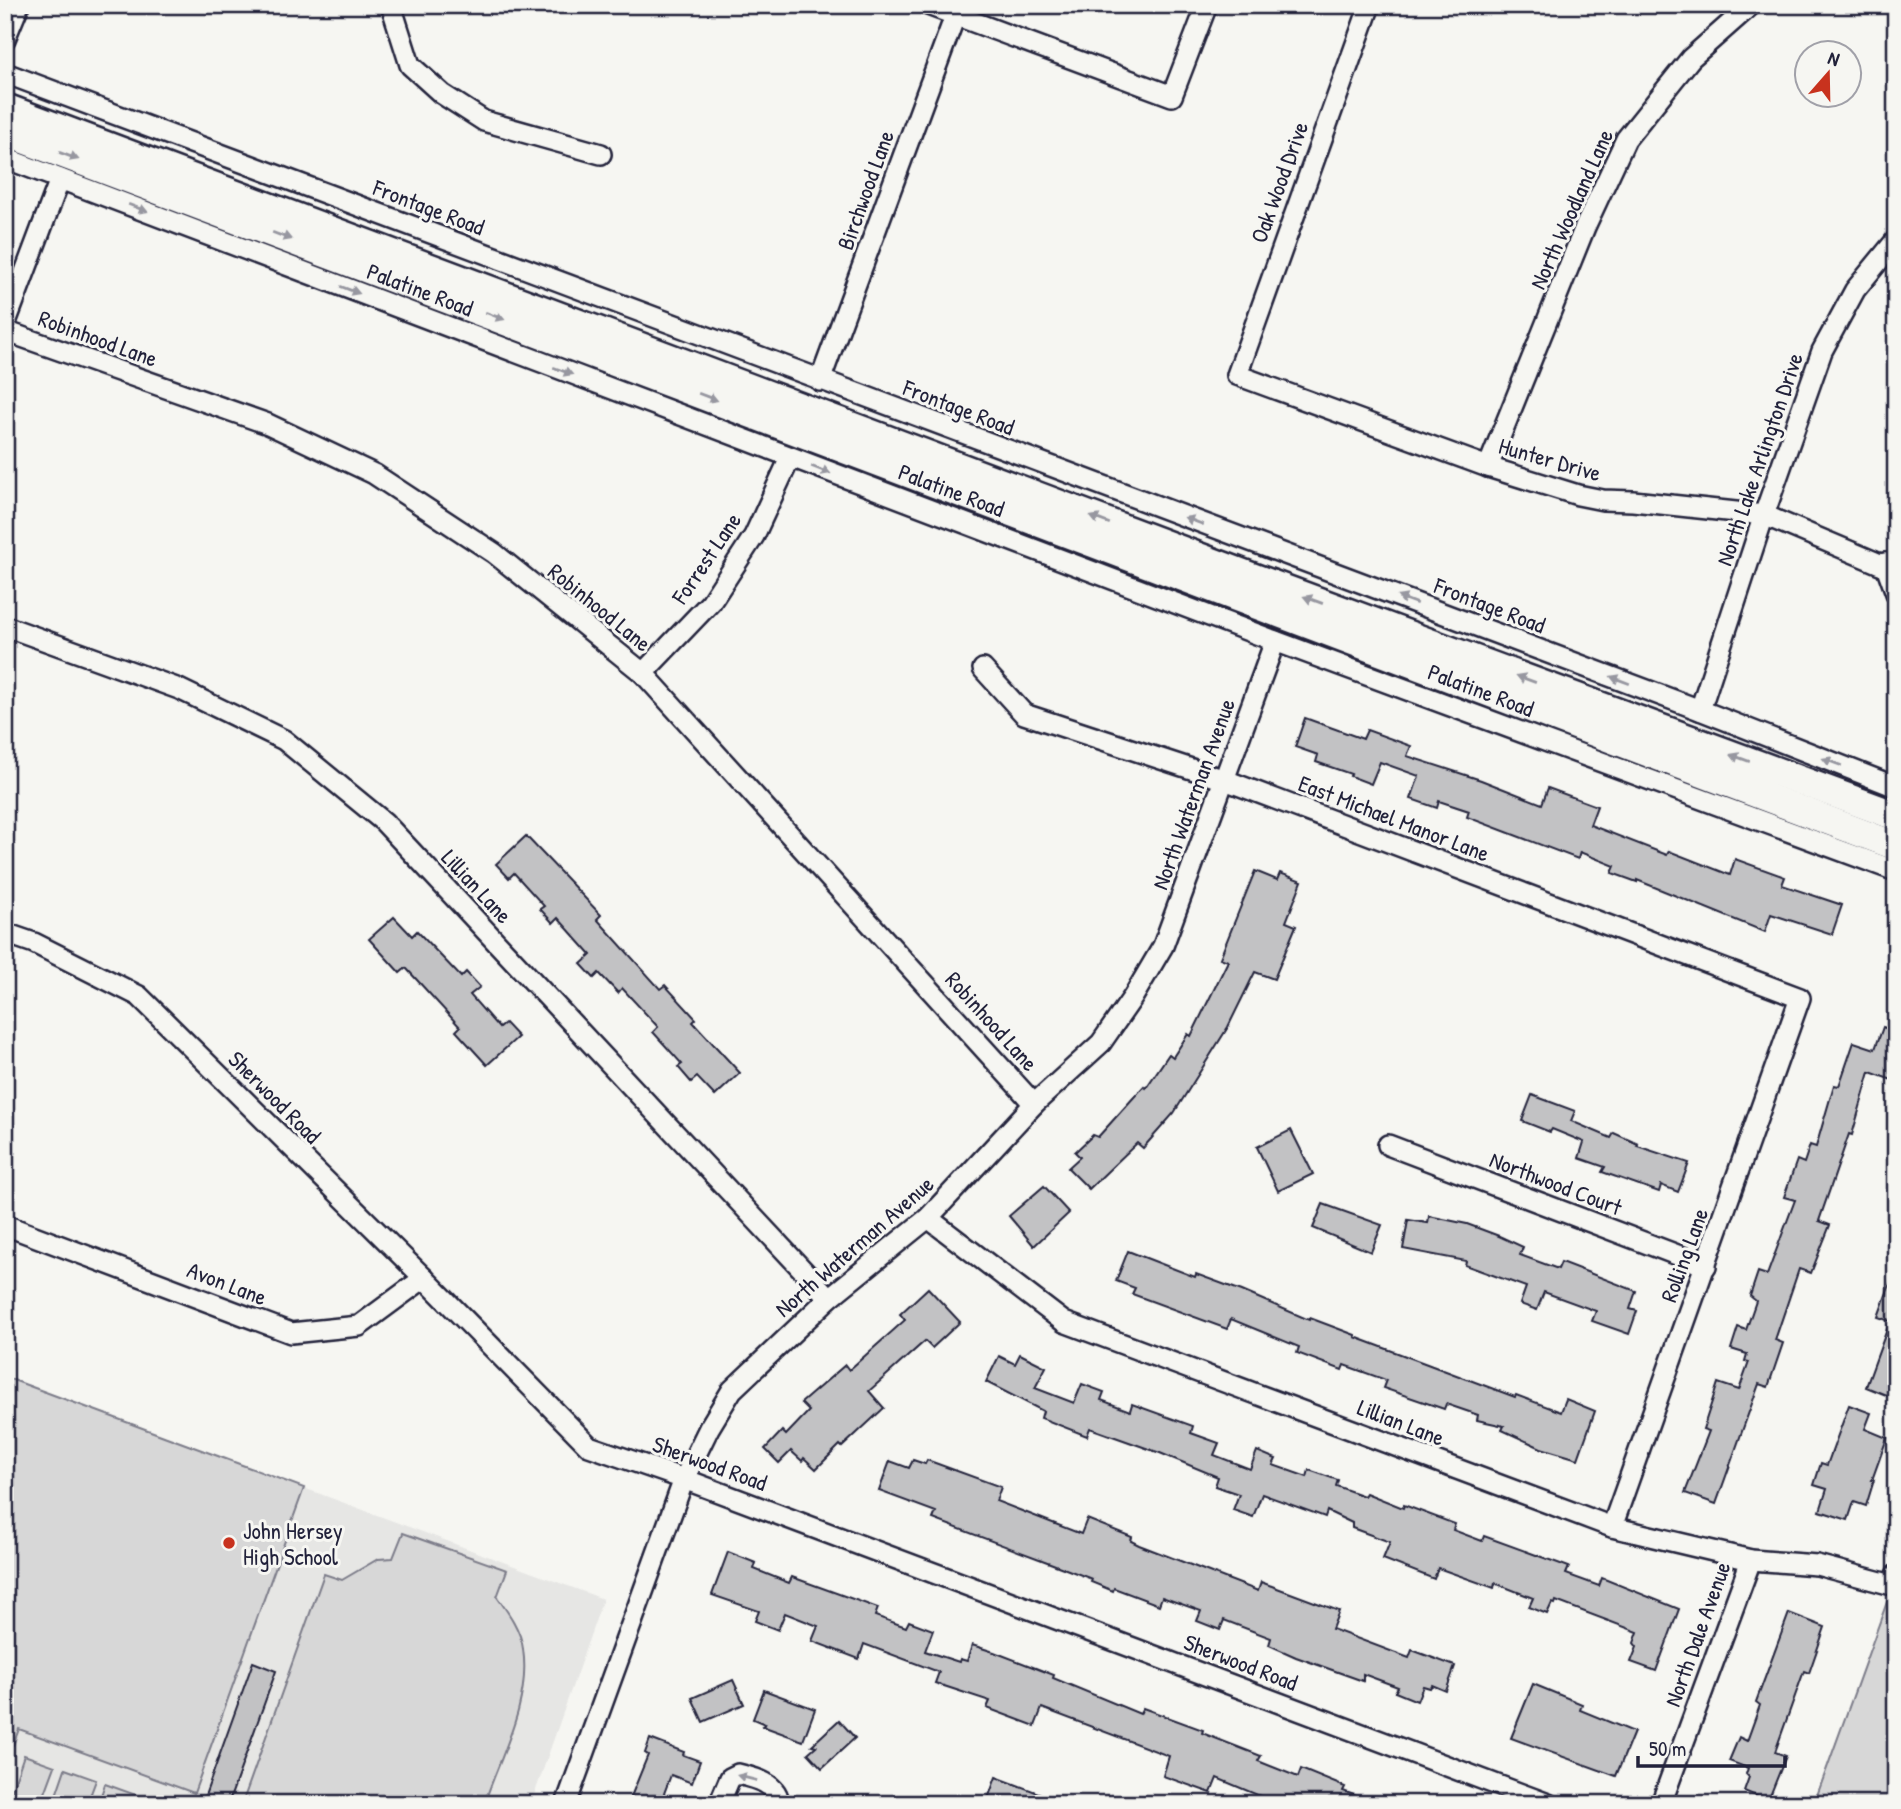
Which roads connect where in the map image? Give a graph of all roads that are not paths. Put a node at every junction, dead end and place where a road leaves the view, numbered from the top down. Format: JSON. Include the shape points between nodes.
{"nodes":[{"id":1,"x":19,"y":5,"type":"edge"},
{"id":2,"x":391,"y":5,"type":"edge"},
{"id":3,"x":928,"y":5,"type":"edge"},
{"id":4,"x":1207,"y":5,"type":"edge"},
{"id":5,"x":1370,"y":5,"type":"edge"},
{"id":6,"x":1751,"y":5,"type":"edge"},
{"id":7,"x":955,"y":16,"type":"junction"},
{"id":8,"x":5,"y":39,"type":"edge"},
{"id":9,"x":5,"y":73,"type":"edge"},
{"id":10,"x":5,"y":108,"type":"edge"},
{"id":11,"x":5,"y":132,"type":"edge"},
{"id":12,"x":601,"y":154,"type":"dead end"},
{"id":13,"x":5,"y":158,"type":"edge"},
{"id":14,"x":60,"y":179,"type":"junction"},
{"id":15,"x":1896,"y":240,"type":"edge"},
{"id":16,"x":5,"y":328,"type":"edge"},
{"id":17,"x":1237,"y":375,"type":"joint"},
{"id":18,"x":820,"y":381,"type":"junction"},
{"id":19,"x":790,"y":458,"type":"junction"},
{"id":20,"x":1488,"y":467,"type":"junction"},
{"id":21,"x":1764,"y":515,"type":"junction"},
{"id":22,"x":1890,"y":562,"type":"edge"},
{"id":23,"x":1896,"y":593,"type":"edge"},
{"id":24,"x":5,"y":626,"type":"edge"},
{"id":25,"x":1275,"y":641,"type":"junction"},
{"id":26,"x":983,"y":669,"type":"dead end"},
{"id":27,"x":643,"y":673,"type":"junction"},
{"id":28,"x":1700,"y":710,"type":"junction"},
{"id":29,"x":1225,"y":780,"type":"junction"},
{"id":30,"x":1896,"y":787,"type":"edge"},
{"id":31,"x":1896,"y":816,"type":"edge"},
{"id":32,"x":1896,"y":846,"type":"edge"},
{"id":33,"x":1896,"y":871,"type":"edge"},
{"id":34,"x":5,"y":933,"type":"edge"},
{"id":35,"x":1800,"y":998,"type":"joint"},
{"id":36,"x":1034,"y":1104,"type":"junction"},
{"id":37,"x":1388,"y":1145,"type":"dead end"},
{"id":38,"x":928,"y":1218,"type":"junction"},
{"id":39,"x":5,"y":1225,"type":"edge"},
{"id":40,"x":1706,"y":1266,"type":"junction"},
{"id":41,"x":424,"y":1278,"type":"junction"},
{"id":42,"x":829,"y":1298,"type":"junction"},
{"id":43,"x":684,"y":1479,"type":"junction"},
{"id":44,"x":1612,"y":1527,"type":"junction"},
{"id":45,"x":1751,"y":1560,"type":"junction"},
{"id":46,"x":1894,"y":1580,"type":"edge"},
{"id":47,"x":566,"y":1804,"type":"edge"},
{"id":48,"x":719,"y":1804,"type":"edge"},
{"id":49,"x":779,"y":1804,"type":"edge"},
{"id":50,"x":1548,"y":1804,"type":"edge"},
{"id":51,"x":1661,"y":1804,"type":"edge"}],
"edges":[{"from":1,"to":8,"type":"street"},
{"from":2,"to":12,"type":"street","via":[[410,65],[442,94],[484,121]]},
{"from":3,"to":7,"type":"street"},
{"from":4,"to":7,"type":"street","via":[[1172,96]]},
{"from":5,"to":17,"type":"street","name":"Oak Wood Drive"},
{"from":6,"to":20,"type":"street","name":"North Woodland Lane","via":[[1691,58],[1626,139],[1585,227]]},
{"from":7,"to":18,"type":"street","name":"Birchwood Lane"},
{"from":9,"to":18,"type":"street","name":"Frontage Road"},
{"from":31,"to":10,"type":"highway","name":"Palatine Road","one_way":true},
{"from":11,"to":32,"type":"highway","name":"Palatine Road","one_way":true},
{"from":13,"to":14,"type":"street"},
{"from":14,"to":16,"type":"street"},
{"from":14,"to":19,"type":"street","one_way":true},
{"from":15,"to":21,"type":"street","name":"North Lake Arlington Drive","via":[[1855,290],[1822,351]]},
{"from":16,"to":27,"type":"street","name":"Robinhood Lane","via":[[268,424],[374,474],[494,554]]},
{"from":17,"to":20,"type":"street","name":"Hunter Drive"},
{"from":28,"to":18,"type":"street","name":"Frontage Road","one_way":true},
{"from":19,"to":25,"type":"street","one_way":true},
{"from":19,"to":27,"type":"street","name":"Forrest Lane","via":[[754,536],[711,602]]},
{"from":20,"to":21,"type":"street","name":"Hunter Drive","via":[[1603,500]]},
{"from":21,"to":22,"type":"street","name":"Hunter Drive","via":[[1880,564]]},
{"from":21,"to":28,"type":"street","name":"North Lake Arlington Drive"},
{"from":22,"to":23,"type":"street"},
{"from":24,"to":42,"type":"street","name":"Lillian Lane","via":[[179,689],[284,740],[384,822]]},
{"from":25,"to":29,"type":"street","name":"North Waterman Avenue"},
{"from":25,"to":33,"type":"street"},
{"from":26,"to":29,"type":"street","name":"East Michael Manor Lane","via":[[1024,714]]},
{"from":27,"to":36,"type":"street","name":"Robinhood Lane"},
{"from":30,"to":28,"type":"street","name":"Frontage Road","one_way":true},
{"from":29,"to":35,"type":"street","name":"East Michael Manor Lane"},
{"from":29,"to":36,"type":"street","name":"North Waterman Avenue","via":[[1163,946],[1133,997],[1101,1043]]},
{"from":34,"to":41,"type":"street","name":"Sherwood Road","via":[[139,996]]},
{"from":35,"to":40,"type":"street","name":"Rolling Lane"},
{"from":36,"to":38,"type":"street","name":"North Waterman Avenue"},
{"from":37,"to":40,"type":"street","name":"Northwood Court"},
{"from":38,"to":42,"type":"street","name":"North Waterman Avenue"},
{"from":38,"to":44,"type":"street","name":"Lillian Lane","via":[[1064,1322]]},
{"from":39,"to":41,"type":"street","name":"Avon Lane","via":[[291,1333],[359,1326]]},
{"from":40,"to":44,"type":"street","name":"Rolling Lane"},
{"from":41,"to":43,"type":"street","name":"Sherwood Road","via":[[589,1446]]},
{"from":42,"to":43,"type":"street","name":"North Waterman Avenue","via":[[732,1390]]},
{"from":43,"to":47,"type":"street","name":"North Waterman Avenue"},
{"from":43,"to":50,"type":"street","name":"Sherwood Road"},
{"from":44,"to":45,"type":"street","name":"Lillian Lane"},
{"from":45,"to":46,"type":"street","name":"Lillian Lane","via":[[1817,1565]]},
{"from":45,"to":51,"type":"street","name":"North Dale Avenue"},
{"from":49,"to":48,"type":"street","one_way":true,"via":[[773,1787],[738,1774],[730,1779]]}]}
